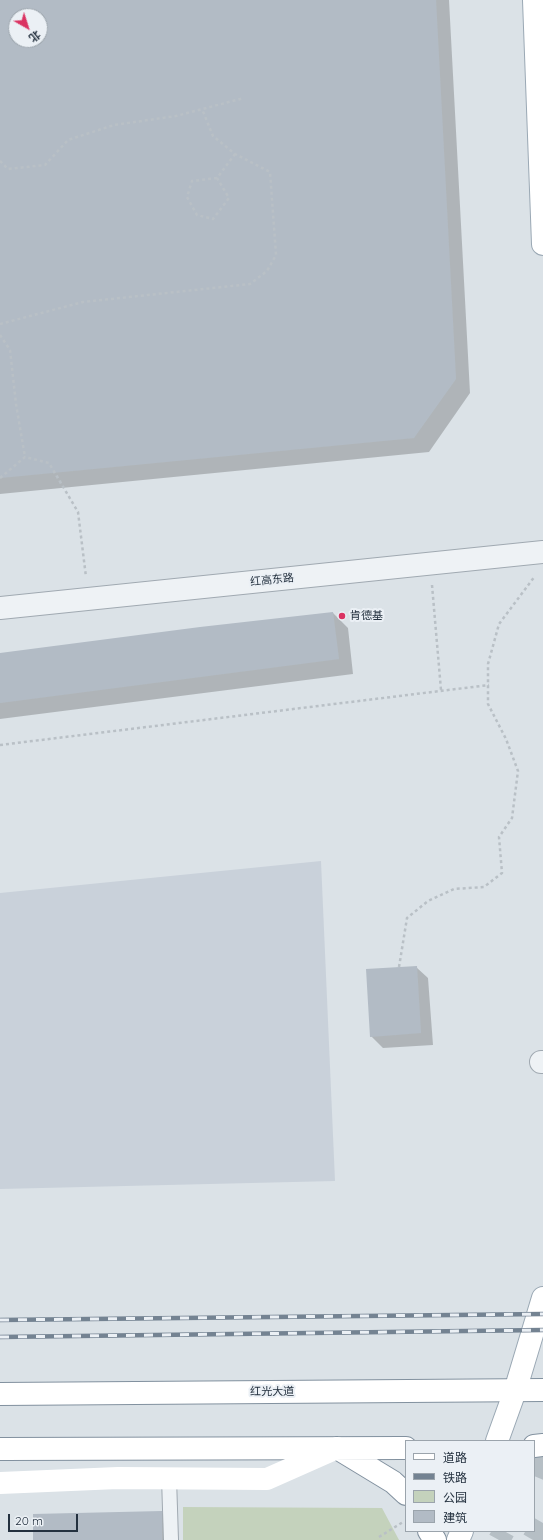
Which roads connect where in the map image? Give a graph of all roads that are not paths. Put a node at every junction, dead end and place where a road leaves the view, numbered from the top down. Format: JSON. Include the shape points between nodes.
{"nodes":[{"id":1,"x":534,"y":0,"type":"edge"},
{"id":2,"x":543,"y":244,"type":"edge"},
{"id":3,"x":541,"y":562,"type":"edge"},
{"id":4,"x":0,"y":608,"type":"edge"},
{"id":5,"x":543,"y":1298,"type":"edge"},
{"id":6,"x":543,"y":1390,"type":"edge"},
{"id":7,"x":515,"y":1391,"type":"junction"},
{"id":8,"x":0,"y":1394,"type":"edge"},
{"id":9,"x":496,"y":1440,"type":"edge"},
{"id":10,"x":337,"y":1448,"type":"junction"},
{"id":11,"x":405,"y":1448,"type":"edge"},
{"id":12,"x":0,"y":1449,"type":"edge"},
{"id":13,"x":169,"y":1478,"type":"junction"},
{"id":14,"x":0,"y":1483,"type":"edge"},
{"id":15,"x":405,"y":1493,"type":"edge"},
{"id":16,"x":171,"y":1540,"type":"edge"}],
"edges":[{"from":1,"to":2,"type":"main road"},
{"from":3,"to":4,"type":"street","name":"红高东路","via":[[430,564]]},
{"from":5,"to":7,"type":"main road"},
{"from":6,"to":7,"type":"main road","name":"红光大道"},
{"from":7,"to":8,"type":"main road","name":"红光大道"},
{"from":7,"to":9,"type":"main road"},
{"from":10,"to":11,"type":"main road"},
{"from":10,"to":12,"type":"main road"},
{"from":10,"to":13,"type":"main road","via":[[267,1479]]},
{"from":10,"to":15,"type":"main road","via":[[393,1482]]},
{"from":13,"to":14,"type":"main road"},
{"from":13,"to":16,"type":"lane"}]}
